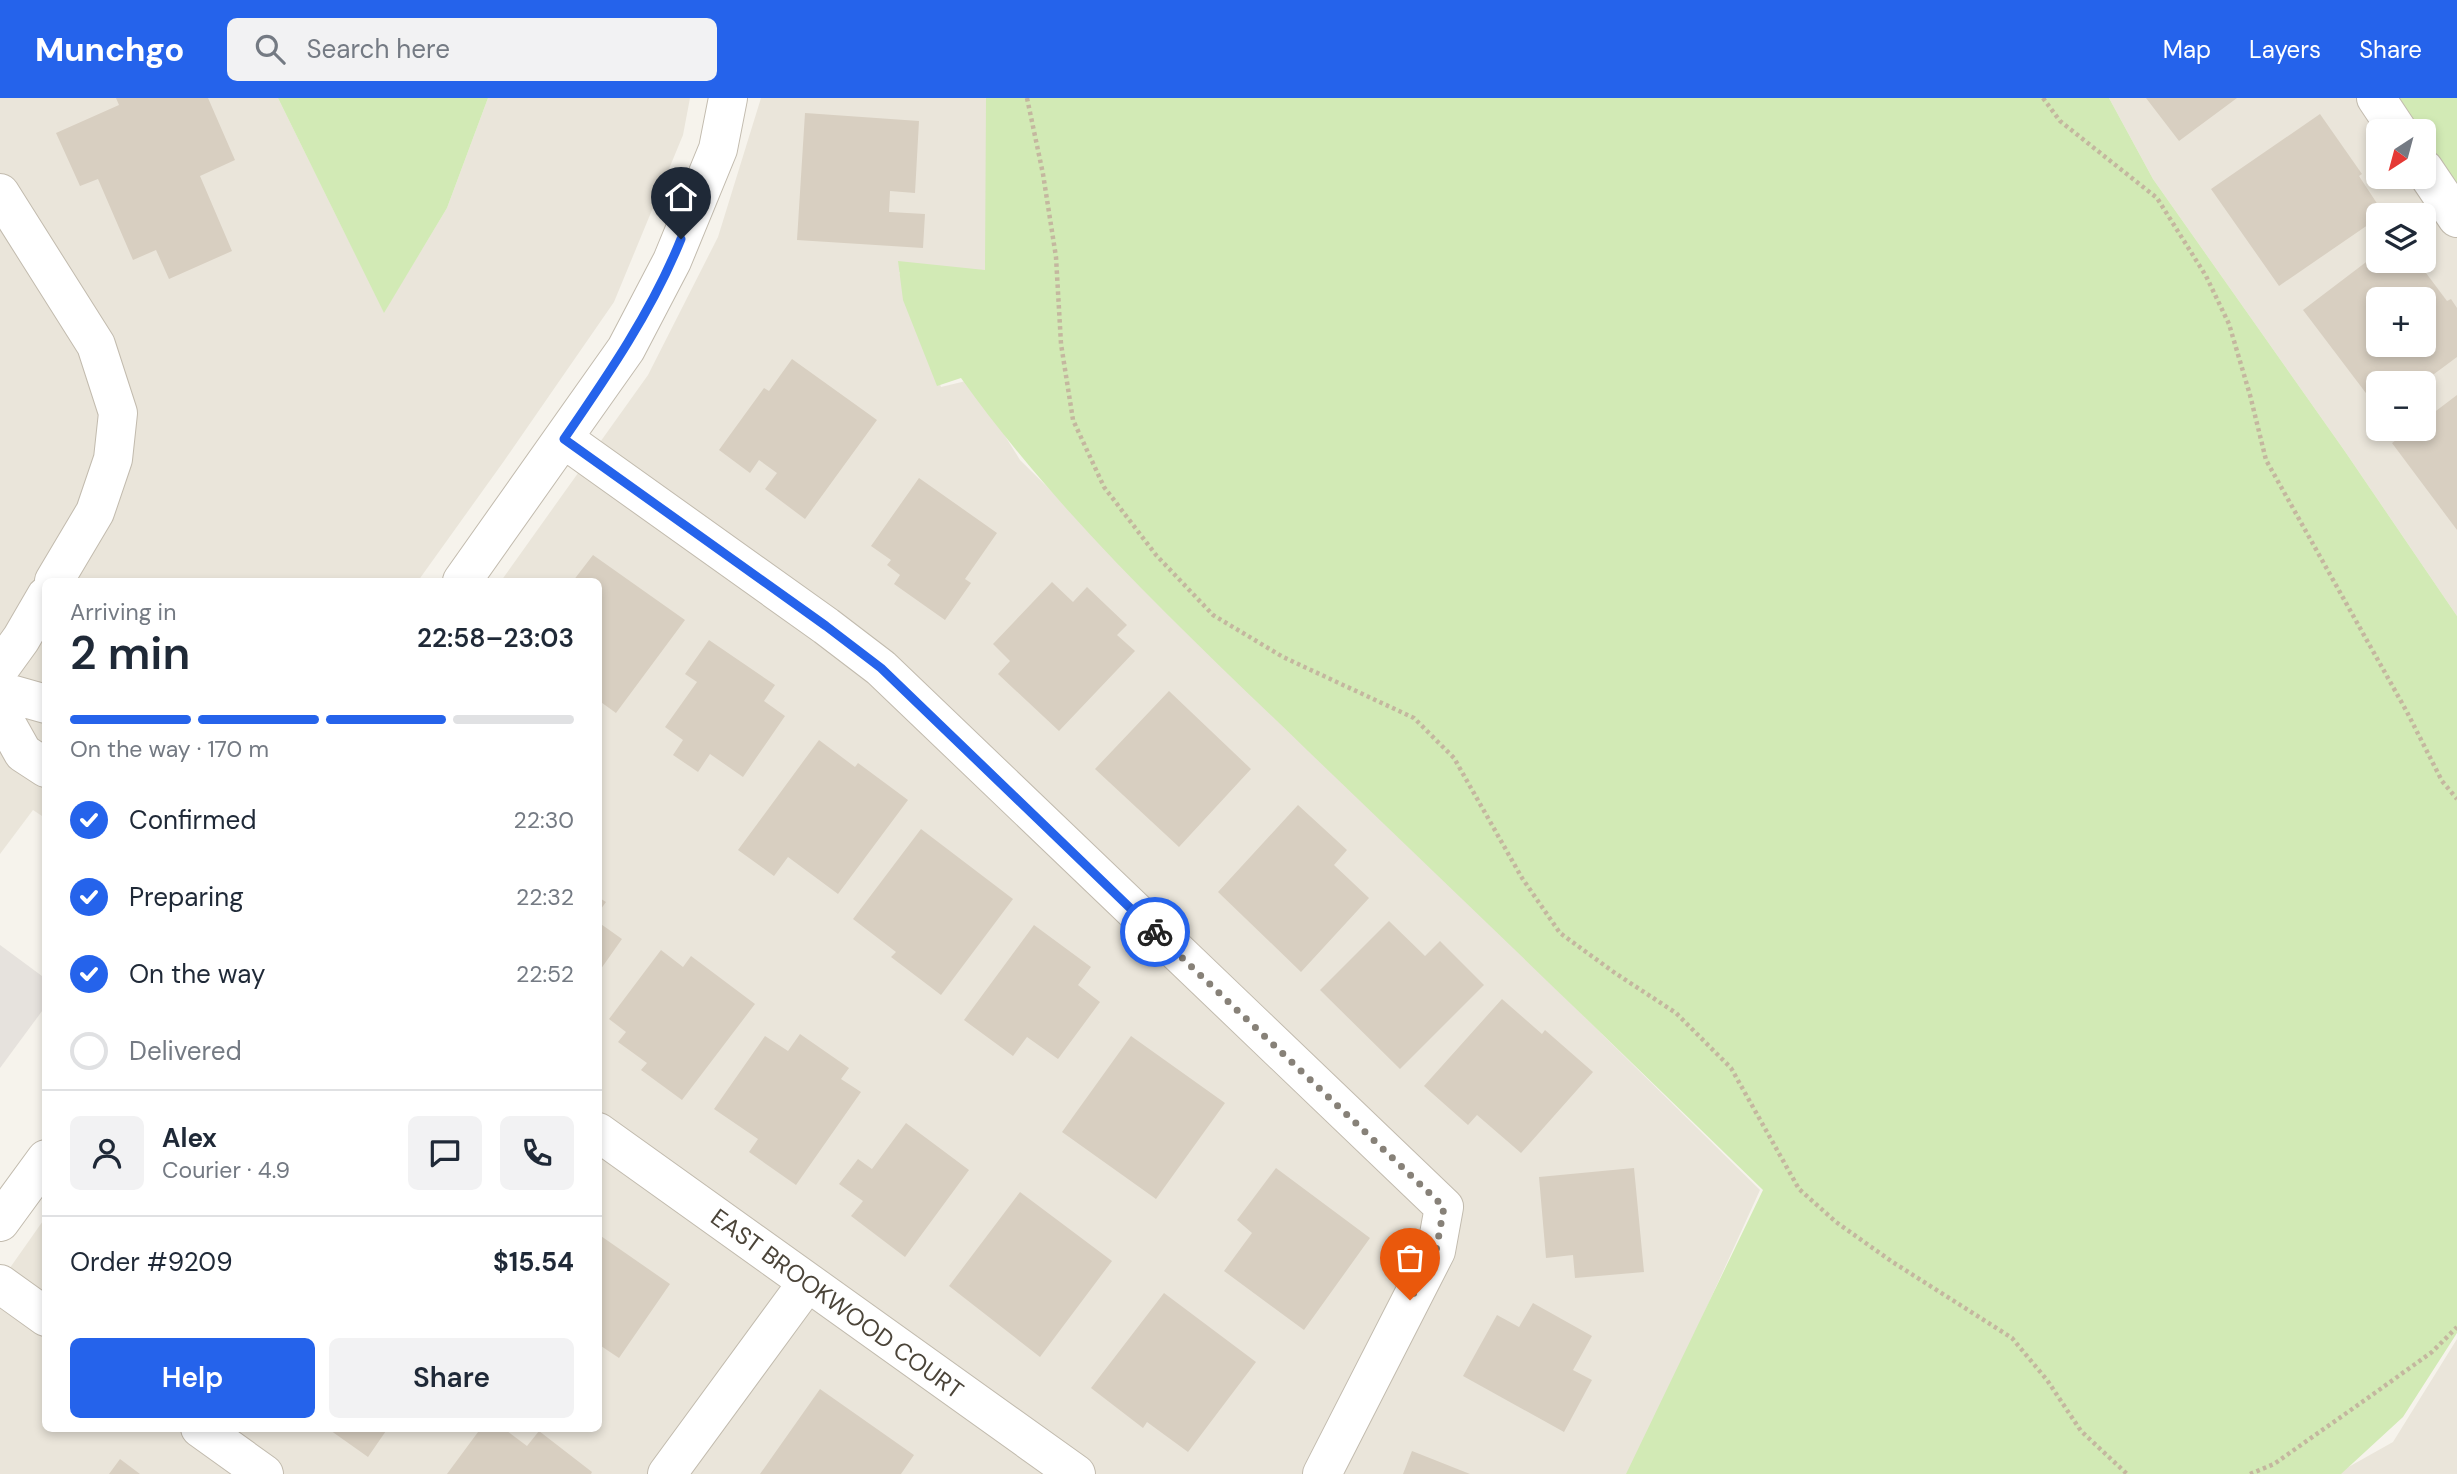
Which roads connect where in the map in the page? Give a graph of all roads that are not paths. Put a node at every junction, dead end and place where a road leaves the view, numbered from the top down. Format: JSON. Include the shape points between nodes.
{"nodes":[{"id":1,"x":728,"y":98,"type":"edge"},
{"id":2,"x":2376,"y":98,"type":"edge"},
{"id":3,"x":2390,"y":119,"type":"edge"},
{"id":4,"x":2436,"y":187,"type":"edge"},
{"id":5,"x":0,"y":193,"type":"edge"},
{"id":6,"x":2457,"y":218,"type":"edge"},
{"id":7,"x":564,"y":439,"type":"junction"},
{"id":8,"x":56,"y":578,"type":"edge"},
{"id":9,"x":464,"y":578,"type":"edge"},
{"id":10,"x":42,"y":603,"type":"edge"},
{"id":11,"x":0,"y":667,"type":"edge"},
{"id":12,"x":0,"y":691,"type":"edge"},
{"id":13,"x":42,"y":703,"type":"edge"},
{"id":14,"x":0,"y":712,"type":"edge"},
{"id":15,"x":42,"y":765,"type":"edge"},
{"id":16,"x":602,"y":1135,"type":"edge"},
{"id":17,"x":42,"y":1164,"type":"edge"},
{"id":18,"x":0,"y":1222,"type":"edge"},
{"id":19,"x":807,"y":1283,"type":"junction"},
{"id":20,"x":0,"y":1284,"type":"edge"},
{"id":21,"x":42,"y":1314,"type":"edge"},
{"id":22,"x":206,"y":1432,"type":"edge"},
{"id":23,"x":264,"y":1474,"type":"edge"},
{"id":24,"x":667,"y":1474,"type":"edge"},
{"id":25,"x":1076,"y":1474,"type":"edge"},
{"id":26,"x":1322,"y":1474,"type":"edge"}],
"edges":[{"from":1,"to":7,"type":"street","via":[[718,149],[672,261],[626,349]]},
{"from":2,"to":3,"type":"street"},
{"from":4,"to":6,"type":"street"},
{"from":5,"to":8,"type":"street","via":[[96,345],[118,413],[113,459],[95,512]]},
{"from":7,"to":9,"type":"street"},
{"from":7,"to":26,"type":"street","via":[[881,668],[1444,1207],[1436,1251]]},
{"from":10,"to":11,"type":"street"},
{"from":12,"to":13,"type":"street"},
{"from":14,"to":15,"type":"street","via":[[23,752]]},
{"from":16,"to":19,"type":"street","name":"EAST BROOKWOOD COURT"},
{"from":17,"to":18,"type":"street"},
{"from":19,"to":24,"type":"street"},
{"from":19,"to":25,"type":"street","name":"EAST BROOKWOOD COURT"},
{"from":20,"to":21,"type":"street"},
{"from":22,"to":23,"type":"street"}]}
